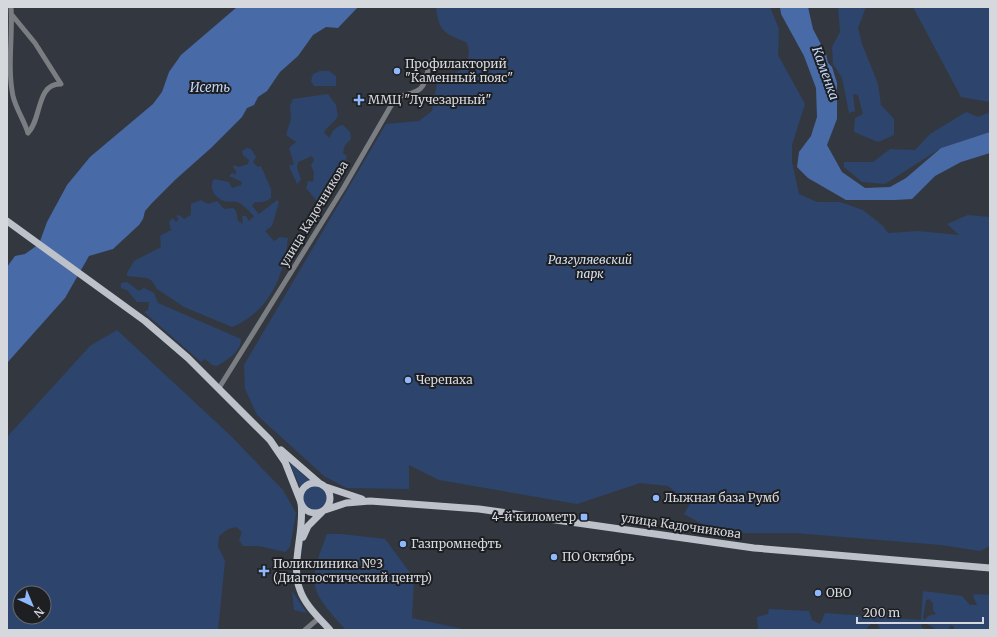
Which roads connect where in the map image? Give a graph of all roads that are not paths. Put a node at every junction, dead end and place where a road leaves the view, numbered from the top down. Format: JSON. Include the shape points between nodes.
{"nodes":[{"id":1,"x":11,"y":7,"type":"edge"},
{"id":2,"x":11,"y":14,"type":"junction"},
{"id":3,"x":430,"y":62,"type":"dead end"},
{"id":4,"x":7,"y":221,"type":"edge"},
{"id":5,"x":7,"y":225,"type":"edge"},
{"id":6,"x":27,"y":235,"type":"junction"},
{"id":7,"x":219,"y":388,"type":"junction"},
{"id":8,"x":270,"y":440,"type":"junction"},
{"id":9,"x":322,"y":485,"type":"junction"},
{"id":10,"x":370,"y":501,"type":"junction"},
{"id":11,"x":300,"y":502,"type":"junction"},
{"id":12,"x":324,"y":511,"type":"junction"},
{"id":13,"x":300,"y":544,"type":"junction"},
{"id":14,"x":990,"y":568,"type":"edge"},
{"id":15,"x":319,"y":618,"type":"junction"},
{"id":16,"x":305,"y":630,"type":"edge"},
{"id":17,"x":330,"y":630,"type":"edge"}],
"edges":[{"from":1,"to":2,"type":"street"},
{"from":2,"to":2,"type":"street","via":[[13,96],[28,133],[34,126],[48,86],[61,84],[36,43]]},
{"from":3,"to":7,"type":"street","name":"улица Кадочникова","via":[[424,85],[417,93],[396,97],[344,188]]},
{"from":4,"to":6,"type":"main road"},
{"from":5,"to":6,"type":"main road"},
{"from":6,"to":7,"type":"main road","via":[[155,329]]},
{"from":7,"to":8,"type":"main road"},
{"from":8,"to":9,"type":"main road"},
{"from":8,"to":11,"type":"main road","via":[[288,467]]},
{"from":9,"to":10,"type":"main road"},
{"from":9,"to":11,"type":"main road","via":[[312,483],[305,486],[301,492]]},
{"from":9,"to":12,"type":"main road","via":[[330,496],[329,504]]},
{"from":10,"to":12,"type":"main road","via":[[346,503]]},
{"from":10,"to":14,"type":"main road","name":"улица Кадочникова","via":[[479,509],[754,548]]},
{"from":11,"to":12,"type":"main road","via":[[311,513]]},
{"from":11,"to":13,"type":"main road"},
{"from":12,"to":13,"type":"main road","via":[[308,526]]},
{"from":13,"to":15,"type":"main road","via":[[296,574],[298,585],[304,599]]},
{"from":15,"to":16,"type":"street"},
{"from":15,"to":17,"type":"main road"}]}
